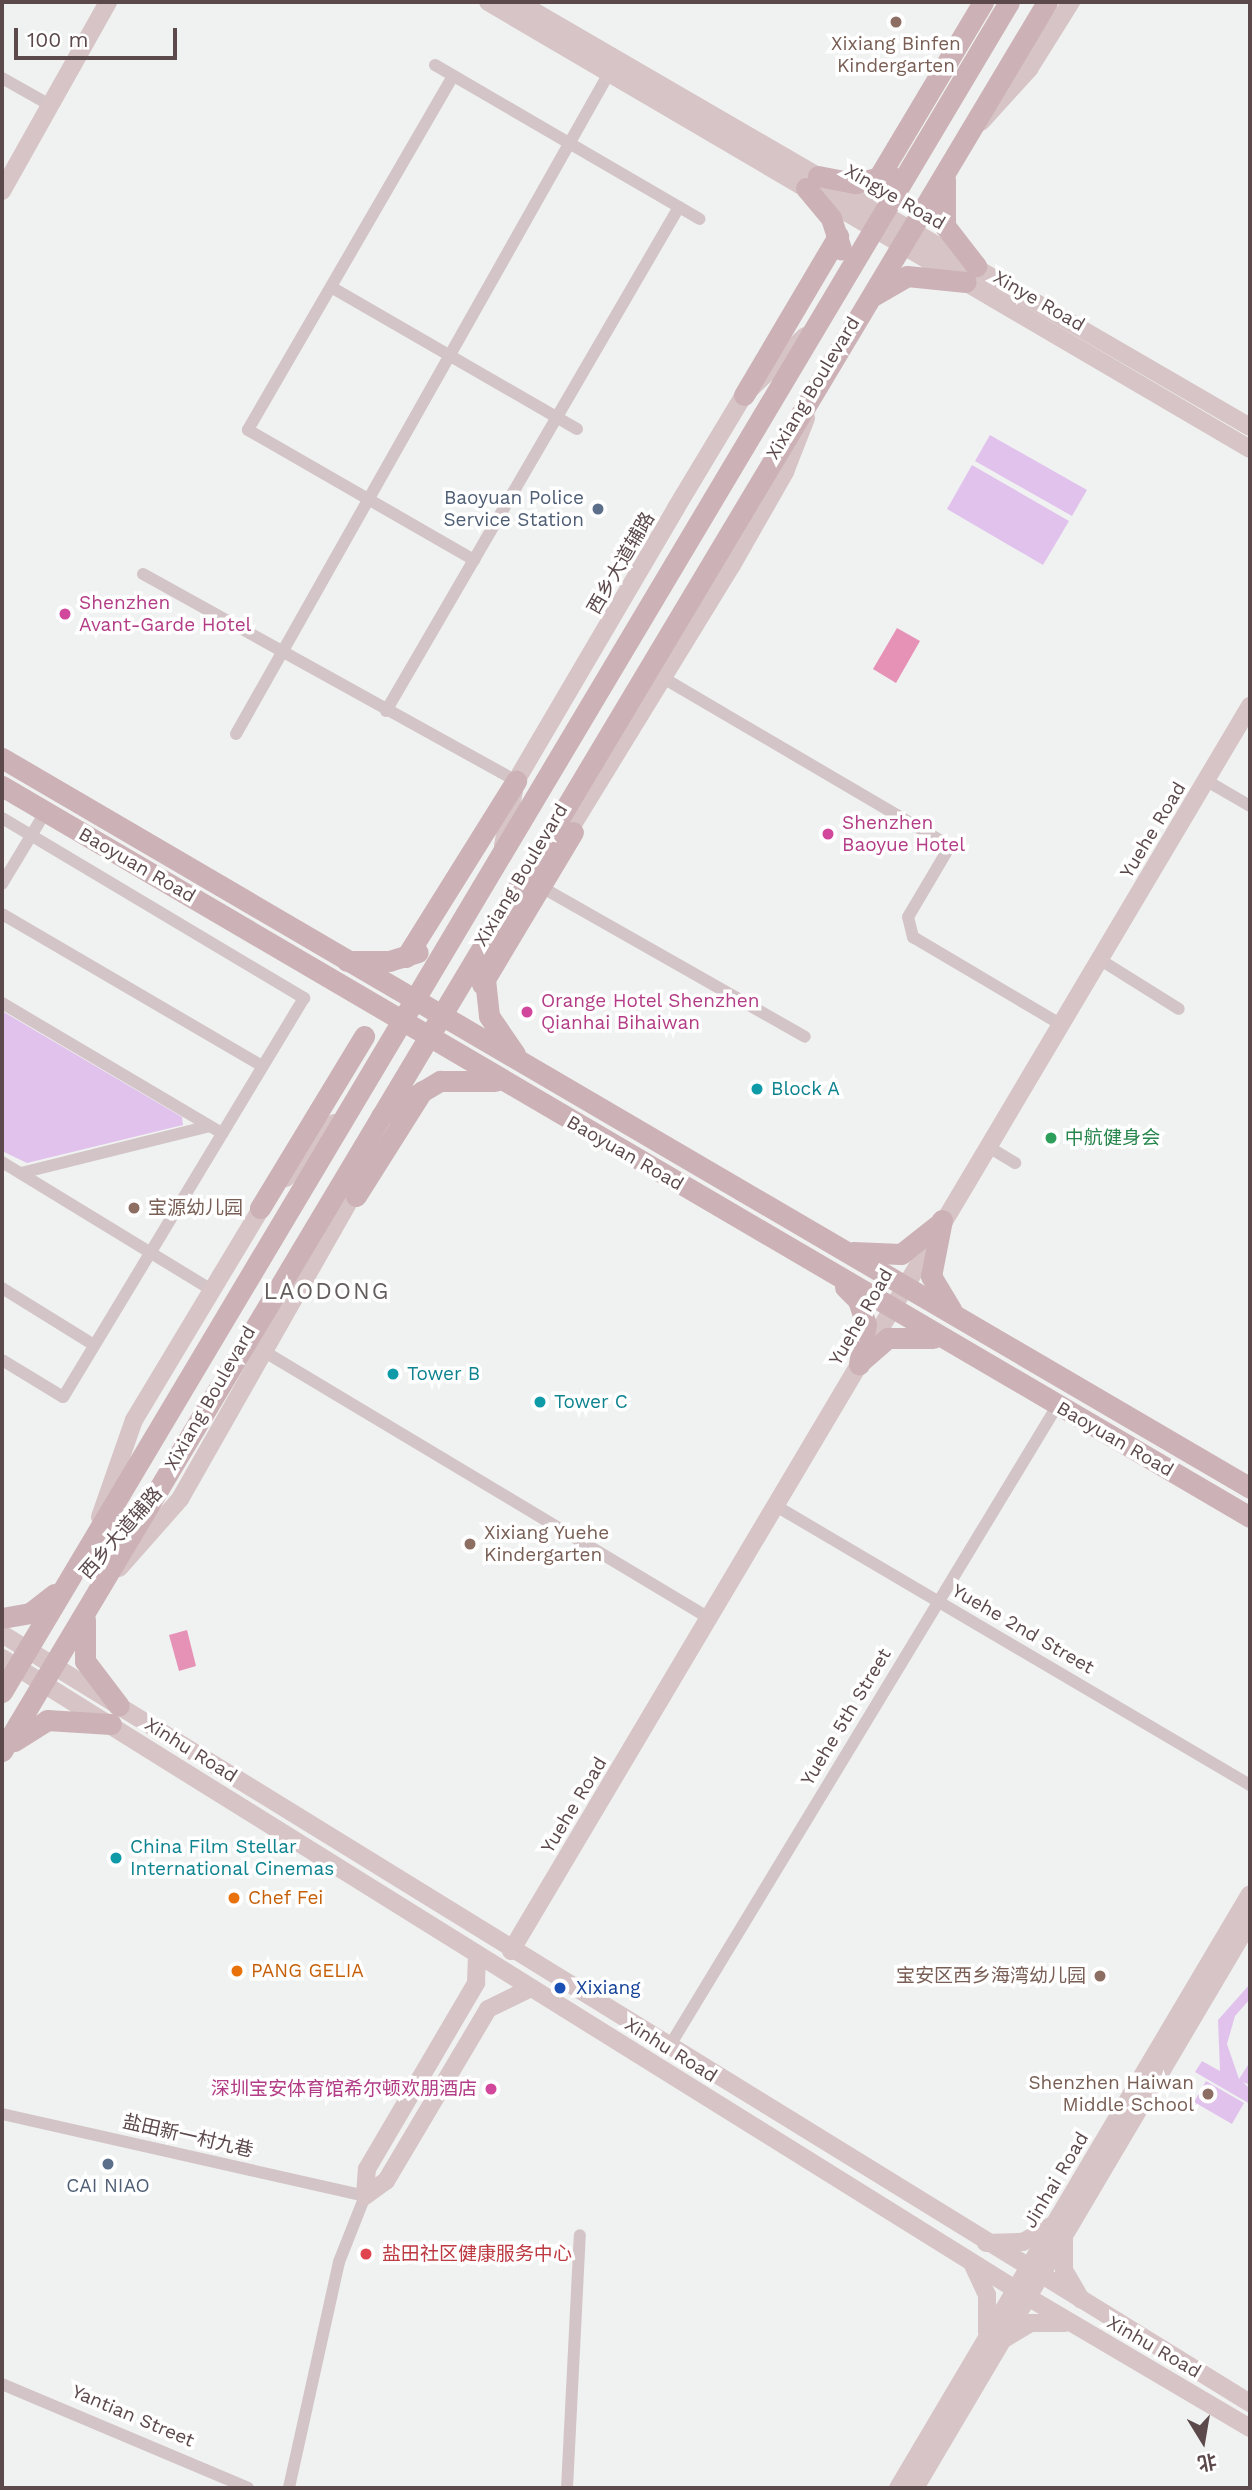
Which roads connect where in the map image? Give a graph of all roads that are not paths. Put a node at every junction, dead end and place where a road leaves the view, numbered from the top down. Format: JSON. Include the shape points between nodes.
{"nodes":[{"id":1,"x":108,"y":2,"type":"edge"},
{"id":2,"x":488,"y":2,"type":"edge"},
{"id":3,"x":518,"y":2,"type":"edge"},
{"id":4,"x":986,"y":2,"type":"edge"},
{"id":5,"x":1009,"y":2,"type":"edge"},
{"id":6,"x":1047,"y":2,"type":"edge"},
{"id":7,"x":1071,"y":2,"type":"edge"},
{"id":8,"x":435,"y":65,"type":"dead end"},
{"id":9,"x":610,"y":73,"type":"junction"},
{"id":10,"x":453,"y":76,"type":"junction"},
{"id":11,"x":2,"y":78,"type":"edge"},
{"id":12,"x":958,"y":87,"type":"junction"},
{"id":13,"x":50,"y":106,"type":"junction"},
{"id":14,"x":964,"y":140,"type":"junction"},
{"id":15,"x":570,"y":144,"type":"junction"},
{"id":16,"x":924,"y":148,"type":"junction"},
{"id":17,"x":950,"y":162,"type":"junction"},
{"id":18,"x":877,"y":180,"type":"junction"},
{"id":19,"x":812,"y":182,"type":"junction"},
{"id":20,"x":2,"y":191,"type":"edge"},
{"id":21,"x":679,"y":207,"type":"junction"},
{"id":22,"x":700,"y":219,"type":"dead end"},
{"id":23,"x":879,"y":222,"type":"junction"},
{"id":24,"x":838,"y":236,"type":"junction"},
{"id":25,"x":905,"y":237,"type":"junction"},
{"id":26,"x":971,"y":274,"type":"junction"},
{"id":27,"x":331,"y":287,"type":"junction"},
{"id":28,"x":832,"y":299,"type":"junction"},
{"id":29,"x":861,"y":307,"type":"junction"},
{"id":30,"x":818,"y":324,"type":"junction"},
{"id":31,"x":450,"y":356,"type":"junction"},
{"id":32,"x":828,"y":364,"type":"junction"},
{"id":33,"x":744,"y":395,"type":"junction"},
{"id":34,"x":556,"y":417,"type":"junction"},
{"id":35,"x":1250,"y":427,"type":"edge"},
{"id":36,"x":577,"y":429,"type":"dead end"},
{"id":37,"x":1250,"y":449,"type":"edge"},
{"id":38,"x":369,"y":499,"type":"junction"},
{"id":39,"x":474,"y":560,"type":"junction"},
{"id":40,"x":143,"y":575,"type":"dead end"},
{"id":41,"x":282,"y":652,"type":"junction"},
{"id":42,"x":665,"y":679,"type":"junction"},
{"id":43,"x":1250,"y":706,"type":"edge"},
{"id":44,"x":386,"y":711,"type":"junction"},
{"id":45,"x":236,"y":734,"type":"dead end"},
{"id":46,"x":2,"y":758,"type":"edge"},
{"id":47,"x":1207,"y":780,"type":"junction"},
{"id":48,"x":516,"y":781,"type":"junction"},
{"id":49,"x":2,"y":786,"type":"edge"},
{"id":50,"x":1250,"y":806,"type":"edge"},
{"id":51,"x":46,"y":811,"type":"junction"},
{"id":52,"x":2,"y":818,"type":"edge"},
{"id":53,"x":573,"y":832,"type":"junction"},
{"id":54,"x":31,"y":835,"type":"junction"},
{"id":55,"x":502,"y":848,"type":"junction"},
{"id":56,"x":521,"y":874,"type":"junction"},
{"id":57,"x":2,"y":884,"type":"edge"},
{"id":58,"x":540,"y":886,"type":"junction"},
{"id":59,"x":464,"y":912,"type":"junction"},
{"id":60,"x":2,"y":914,"type":"edge"},
{"id":61,"x":494,"y":922,"type":"junction"},
{"id":62,"x":319,"y":945,"type":"junction"},
{"id":63,"x":406,"y":957,"type":"junction"},
{"id":64,"x":1099,"y":959,"type":"junction"},
{"id":65,"x":345,"y":961,"type":"junction"},
{"id":66,"x":306,"y":965,"type":"junction"},
{"id":67,"x":482,"y":984,"type":"junction"},
{"id":68,"x":348,"y":990,"type":"junction"},
{"id":69,"x":411,"y":1000,"type":"junction"},
{"id":70,"x":2,"y":1003,"type":"edge"},
{"id":71,"x":1180,"y":1009,"type":"dead end"},
{"id":72,"x":437,"y":1015,"type":"junction"},
{"id":73,"x":399,"y":1020,"type":"junction"},
{"id":74,"x":1060,"y":1024,"type":"junction"},
{"id":75,"x":364,"y":1036,"type":"junction"},
{"id":76,"x":425,"y":1036,"type":"junction"},
{"id":77,"x":805,"y":1037,"type":"dead end"},
{"id":78,"x":262,"y":1066,"type":"junction"},
{"id":79,"x":535,"y":1072,"type":"junction"},
{"id":80,"x":423,"y":1088,"type":"junction"},
{"id":81,"x":524,"y":1093,"type":"junction"},
{"id":82,"x":343,"y":1112,"type":"junction"},
{"id":83,"x":371,"y":1124,"type":"junction"},
{"id":84,"x":209,"y":1126,"type":"junction"},
{"id":85,"x":222,"y":1133,"type":"junction"},
{"id":86,"x":986,"y":1146,"type":"junction"},
{"id":87,"x":2,"y":1161,"type":"edge"},
{"id":88,"x":1015,"y":1163,"type":"dead end"},
{"id":89,"x":21,"y":1173,"type":"junction"},
{"id":90,"x":356,"y":1196,"type":"junction"},
{"id":91,"x":260,"y":1208,"type":"junction"},
{"id":92,"x":942,"y":1220,"type":"junction"},
{"id":93,"x":832,"y":1246,"type":"junction"},
{"id":94,"x":152,"y":1250,"type":"junction"},
{"id":95,"x":813,"y":1263,"type":"junction"},
{"id":96,"x":903,"y":1286,"type":"junction"},
{"id":97,"x":2,"y":1288,"type":"edge"},
{"id":98,"x":212,"y":1290,"type":"junction"},
{"id":99,"x":889,"y":1308,"type":"junction"},
{"id":100,"x":975,"y":1327,"type":"junction"},
{"id":101,"x":951,"y":1344,"type":"junction"},
{"id":102,"x":94,"y":1345,"type":"junction"},
{"id":103,"x":265,"y":1352,"type":"junction"},
{"id":104,"x":2,"y":1360,"type":"edge"},
{"id":105,"x":859,"y":1364,"type":"junction"},
{"id":106,"x":1057,"y":1406,"type":"junction"},
{"id":107,"x":1250,"y":1488,"type":"edge"},
{"id":108,"x":776,"y":1506,"type":"junction"},
{"id":109,"x":1250,"y":1517,"type":"edge"},
{"id":110,"x":92,"y":1540,"type":"junction"},
{"id":111,"x":66,"y":1583,"type":"junction"},
{"id":112,"x":939,"y":1602,"type":"junction"},
{"id":113,"x":90,"y":1604,"type":"junction"},
{"id":114,"x":2,"y":1618,"type":"edge"},
{"id":115,"x":709,"y":1618,"type":"junction"},
{"id":116,"x":2,"y":1634,"type":"edge"},
{"id":117,"x":15,"y":1658,"type":"edge"},
{"id":118,"x":48,"y":1674,"type":"junction"},
{"id":119,"x":2,"y":1692,"type":"edge"},
{"id":120,"x":115,"y":1715,"type":"junction"},
{"id":121,"x":2,"y":1751,"type":"edge"},
{"id":122,"x":1250,"y":1785,"type":"edge"},
{"id":123,"x":1250,"y":1894,"type":"edge"},
{"id":124,"x":1250,"y":1921,"type":"edge"},
{"id":125,"x":512,"y":1951,"type":"junction"},
{"id":126,"x":477,"y":1954,"type":"junction"},
{"id":127,"x":531,"y":1988,"type":"junction"},
{"id":128,"x":669,"y":2047,"type":"junction"},
{"id":129,"x":2,"y":2114,"type":"edge"},
{"id":130,"x":365,"y":2196,"type":"junction"},
{"id":131,"x":1060,"y":2227,"type":"junction"},
{"id":132,"x":580,"y":2235,"type":"dead end"},
{"id":133,"x":982,"y":2243,"type":"junction"},
{"id":134,"x":971,"y":2262,"type":"junction"},
{"id":135,"x":1032,"y":2273,"type":"junction"},
{"id":136,"x":1020,"y":2293,"type":"junction"},
{"id":137,"x":1085,"y":2305,"type":"junction"},
{"id":138,"x":1072,"y":2324,"type":"junction"},
{"id":139,"x":992,"y":2341,"type":"junction"},
{"id":140,"x":2,"y":2384,"type":"edge"},
{"id":141,"x":1250,"y":2403,"type":"edge"},
{"id":142,"x":1250,"y":2428,"type":"edge"},
{"id":143,"x":248,"y":2488,"type":"edge"},
{"id":144,"x":289,"y":2488,"type":"edge"},
{"id":145,"x":568,"y":2488,"type":"edge"},
{"id":146,"x":898,"y":2488,"type":"edge"},
{"id":147,"x":915,"y":2488,"type":"edge"}],
"edges":[{"from":1,"to":13,"type":"street"},
{"from":2,"to":9,"type":"street"},
{"from":3,"to":19,"type":"street","name":"Xingye Road"},
{"from":4,"to":12,"type":"street"},
{"from":4,"to":18,"type":"main road"},
{"from":5,"to":12,"type":"main road","name":"Xixiang Boulevard"},
{"from":6,"to":14,"type":"main road","name":"Xixiang Boulevard"},
{"from":7,"to":14,"type":"street","via":[[1029,69]]},
{"from":8,"to":10,"type":"street"},
{"from":9,"to":15,"type":"street"},
{"from":9,"to":19,"type":"street"},
{"from":10,"to":15,"type":"street"},
{"from":10,"to":27,"type":"street"},
{"from":11,"to":13,"type":"street"},
{"from":12,"to":16,"type":"main road","name":"Xixiang Boulevard"},
{"from":13,"to":20,"type":"street"},
{"from":14,"to":17,"type":"main road","name":"Xixiang Boulevard"},
{"from":15,"to":21,"type":"street"},
{"from":15,"to":31,"type":"street"},
{"from":16,"to":18,"type":"main road"},
{"from":16,"to":23,"type":"main road","name":"Xixiang Boulevard"},
{"from":17,"to":25,"type":"main road","name":"Xixiang Boulevard"},
{"from":17,"to":26,"type":"main road","via":[[943,218]]},
{"from":18,"to":19,"type":"main road"},
{"from":19,"to":23,"type":"street"},
{"from":19,"to":24,"type":"main road"},
{"from":21,"to":22,"type":"street"},
{"from":21,"to":34,"type":"street"},
{"from":23,"to":25,"type":"street","name":"Xingye Road"},
{"from":23,"to":28,"type":"main road","name":"Xixiang Boulevard"},
{"from":24,"to":28,"type":"main road","via":[[841,271]]},
{"from":24,"to":33,"type":"main road"},
{"from":25,"to":26,"type":"street","name":"Xinye Road"},
{"from":25,"to":29,"type":"main road","name":"Xixiang Boulevard"},
{"from":26,"to":29,"type":"main road","via":[[907,276]]},
{"from":26,"to":35,"type":"street"},
{"from":26,"to":37,"type":"street","name":"Xinye Road"},
{"from":27,"to":31,"type":"street"},
{"from":27,"to":38,"type":"street","via":[[248,430]]},
{"from":28,"to":30,"type":"main road","name":"Xixiang Boulevard"},
{"from":29,"to":32,"type":"main road","name":"Xixiang Boulevard"},
{"from":30,"to":33,"type":"street","name":"西乡大道辅路"},
{"from":30,"to":55,"type":"main road","name":"Xixiang Boulevard"},
{"from":31,"to":34,"type":"street"},
{"from":31,"to":38,"type":"street"},
{"from":32,"to":42,"type":"street","via":[[785,472]]},
{"from":32,"to":56,"type":"main road","name":"Xixiang Boulevard"},
{"from":33,"to":48,"type":"street","name":"西乡大道辅路"},
{"from":34,"to":36,"type":"street"},
{"from":34,"to":39,"type":"street"},
{"from":38,"to":39,"type":"street"},
{"from":38,"to":41,"type":"street"},
{"from":39,"to":44,"type":"street"},
{"from":40,"to":41,"type":"street"},
{"from":41,"to":44,"type":"street"},
{"from":41,"to":45,"type":"street"},
{"from":42,"to":53,"type":"street"},
{"from":42,"to":74,"type":"street","via":[[950,846],[908,918],[913,937]]},
{"from":43,"to":47,"type":"street","name":"Yuehe Road"},
{"from":44,"to":48,"type":"street"},
{"from":46,"to":62,"type":"main road","name":"Baoyuan Road"},
{"from":47,"to":50,"type":"street"},
{"from":47,"to":64,"type":"street","name":"Yuehe Road"},
{"from":48,"to":55,"type":"street","name":"西乡大道辅路"},
{"from":48,"to":63,"type":"main road"},
{"from":49,"to":51,"type":"main road","name":"Baoyuan Road"},
{"from":51,"to":54,"type":"street"},
{"from":51,"to":66,"type":"main road","name":"Baoyuan Road"},
{"from":52,"to":54,"type":"street"},
{"from":53,"to":56,"type":"street"},
{"from":53,"to":58,"type":"main road"},
{"from":54,"to":57,"type":"street"},
{"from":54,"to":78,"type":"street","via":[[304,998]]},
{"from":55,"to":59,"type":"main road","name":"Xixiang Boulevard"},
{"from":56,"to":58,"type":"street"},
{"from":56,"to":61,"type":"main road","name":"Xixiang Boulevard"},
{"from":58,"to":67,"type":"main road"},
{"from":58,"to":77,"type":"street"},
{"from":59,"to":63,"type":"main road","via":[[432,944]]},
{"from":59,"to":69,"type":"main road","name":"Xixiang Boulevard"},
{"from":60,"to":78,"type":"street"},
{"from":61,"to":67,"type":"main road"},
{"from":61,"to":72,"type":"main road","name":"Xixiang Boulevard"},
{"from":62,"to":65,"type":"main road","name":"Baoyuan Road"},
{"from":62,"to":66,"type":"main road","via":[[323,962]]},
{"from":63,"to":65,"type":"main road"},
{"from":64,"to":71,"type":"street"},
{"from":64,"to":74,"type":"street","name":"Yuehe Road"},
{"from":65,"to":69,"type":"main road","name":"Baoyuan Road"},
{"from":66,"to":68,"type":"main road","name":"Baoyuan Road"},
{"from":67,"to":79,"type":"main road","via":[[497,1032]]},
{"from":68,"to":73,"type":"main road","name":"Baoyuan Road"},
{"from":68,"to":75,"type":"main road"},
{"from":69,"to":72,"type":"main road","name":"Baoyuan Road"},
{"from":69,"to":73,"type":"main road","name":"Xixiang Boulevard"},
{"from":70,"to":84,"type":"street"},
{"from":72,"to":76,"type":"main road","name":"Xixiang Boulevard"},
{"from":72,"to":79,"type":"main road","name":"Baoyuan Road"},
{"from":73,"to":76,"type":"main road","name":"Baoyuan Road"},
{"from":73,"to":82,"type":"main road","name":"Xixiang Boulevard"},
{"from":74,"to":86,"type":"street","name":"Yuehe Road"},
{"from":75,"to":82,"type":"main road"},
{"from":75,"to":91,"type":"main road"},
{"from":76,"to":81,"type":"main road","name":"Baoyuan Road"},
{"from":76,"to":83,"type":"main road","name":"Xixiang Boulevard"},
{"from":78,"to":85,"type":"street"},
{"from":79,"to":93,"type":"main road","name":"Baoyuan Road"},
{"from":80,"to":81,"type":"main road","via":[[478,1077]]},
{"from":80,"to":83,"type":"main road"},
{"from":80,"to":90,"type":"main road"},
{"from":81,"to":95,"type":"main road","name":"Baoyuan Road"},
{"from":82,"to":91,"type":"street","name":"西乡大道辅路"},
{"from":82,"to":110,"type":"main road","name":"Xixiang Boulevard"},
{"from":83,"to":90,"type":"street","name":"西乡大道辅路"},
{"from":83,"to":113,"type":"main road","name":"Xixiang Boulevard"},
{"from":84,"to":85,"type":"street"},
{"from":84,"to":89,"type":"street"},
{"from":85,"to":94,"type":"street"},
{"from":86,"to":88,"type":"street"},
{"from":86,"to":92,"type":"street","name":"Yuehe Road"},
{"from":87,"to":89,"type":"street"},
{"from":89,"to":94,"type":"street"},
{"from":90,"to":103,"type":"street","name":"西乡大道辅路"},
{"from":91,"to":98,"type":"street","name":"西乡大道辅路"},
{"from":92,"to":93,"type":"main road","via":[[901,1254]]},
{"from":92,"to":96,"type":"street","name":"Yuehe Road"},
{"from":92,"to":100,"type":"main road","via":[[931,1276],[942,1298]]},
{"from":93,"to":96,"type":"main road","name":"Baoyuan Road"},
{"from":94,"to":98,"type":"street"},
{"from":94,"to":102,"type":"street"},
{"from":95,"to":99,"type":"main road","name":"Baoyuan Road"},
{"from":95,"to":105,"type":"main road","via":[[863,1310],[867,1334]]},
{"from":96,"to":99,"type":"street","name":"Yuehe Road"},
{"from":96,"to":100,"type":"main road","name":"Baoyuan Road"},
{"from":97,"to":102,"type":"street"},
{"from":98,"to":110,"type":"street","name":"西乡大道辅路","via":[[134,1420]]},
{"from":99,"to":101,"type":"main road","name":"Baoyuan Road"},
{"from":99,"to":105,"type":"street","name":"Yuehe Road"},
{"from":100,"to":107,"type":"main road","name":"Baoyuan Road"},
{"from":101,"to":105,"type":"main road","via":[[900,1335],[878,1343]]},
{"from":101,"to":106,"type":"main road","name":"Baoyuan Road"},
{"from":102,"to":104,"type":"street","via":[[63,1397]]},
{"from":103,"to":113,"type":"street","name":"西乡大道辅路","via":[[180,1499]]},
{"from":103,"to":115,"type":"street"},
{"from":105,"to":108,"type":"street","name":"Yuehe Road"},
{"from":106,"to":109,"type":"main road","name":"Baoyuan Road"},
{"from":106,"to":112,"type":"street","name":"Yuehe 5th Street"},
{"from":108,"to":112,"type":"street","name":"Yuehe 2nd Street"},
{"from":108,"to":115,"type":"street","name":"Yuehe Road"},
{"from":110,"to":111,"type":"main road","name":"Xixiang Boulevard"},
{"from":111,"to":114,"type":"main road","via":[[41,1606]]},
{"from":111,"to":117,"type":"main road","name":"Xixiang Boulevard"},
{"from":112,"to":122,"type":"street","name":"Yuehe 2nd Street"},
{"from":112,"to":128,"type":"street","name":"Yuehe 5th Street"},
{"from":113,"to":118,"type":"main road","name":"Xixiang Boulevard"},
{"from":113,"to":120,"type":"main road","via":[[85,1661]]},
{"from":115,"to":125,"type":"street","name":"Yuehe Road"},
{"from":116,"to":117,"type":"street","name":"Xinhu Road"},
{"from":117,"to":118,"type":"street","name":"Xinhu Road"},
{"from":117,"to":119,"type":"main road","name":"Xixiang Boulevard"},
{"from":118,"to":120,"type":"street","name":"Xinhu Road"},
{"from":118,"to":121,"type":"main road","name":"Xixiang Boulevard"},
{"from":120,"to":121,"type":"main road","via":[[47,1720]]},
{"from":120,"to":125,"type":"street","name":"Xinhu Road"},
{"from":120,"to":126,"type":"street","name":"Xinhu Road"},
{"from":123,"to":131,"type":"street","name":"Jinhai Road"},
{"from":124,"to":131,"type":"street","name":"Jinhai Road"},
{"from":125,"to":128,"type":"street","name":"Xinhu Road"},
{"from":126,"to":127,"type":"street","name":"Xinhu Road"},
{"from":126,"to":130,"type":"street","via":[[476,1983],[367,2169]]},
{"from":127,"to":130,"type":"street","via":[[488,2009],[386,2181]]},
{"from":127,"to":134,"type":"street","name":"Xinhu Road"},
{"from":128,"to":133,"type":"street","name":"Xinhu Road"},
{"from":129,"to":130,"type":"street","name":"盐田新一村九巷"},
{"from":130,"to":144,"type":"street","via":[[339,2262]]},
{"from":131,"to":133,"type":"street","via":[[1023,2242]]},
{"from":131,"to":135,"type":"street","name":"Jinhai Road"},
{"from":131,"to":137,"type":"street","via":[[1064,2270]]},
{"from":132,"to":145,"type":"street"},
{"from":133,"to":135,"type":"street","name":"Xinhu Road"},
{"from":134,"to":136,"type":"street","name":"Xinhu Road"},
{"from":134,"to":139,"type":"street","via":[[986,2295]]},
{"from":135,"to":136,"type":"street","name":"Jinhai Road"},
{"from":135,"to":137,"type":"street","name":"Xinhu Road"},
{"from":136,"to":138,"type":"street","name":"Xinhu Road"},
{"from":136,"to":139,"type":"street","name":"Jinhai Road"},
{"from":137,"to":141,"type":"street","name":"Xinhu Road"},
{"from":138,"to":139,"type":"street","via":[[1031,2323]]},
{"from":138,"to":142,"type":"street","name":"Xinhu Road"},
{"from":139,"to":146,"type":"street","name":"Jinhai Road"},
{"from":139,"to":147,"type":"street","name":"Jinhai Road"},
{"from":140,"to":143,"type":"street","name":"Yantian Street"}]}
